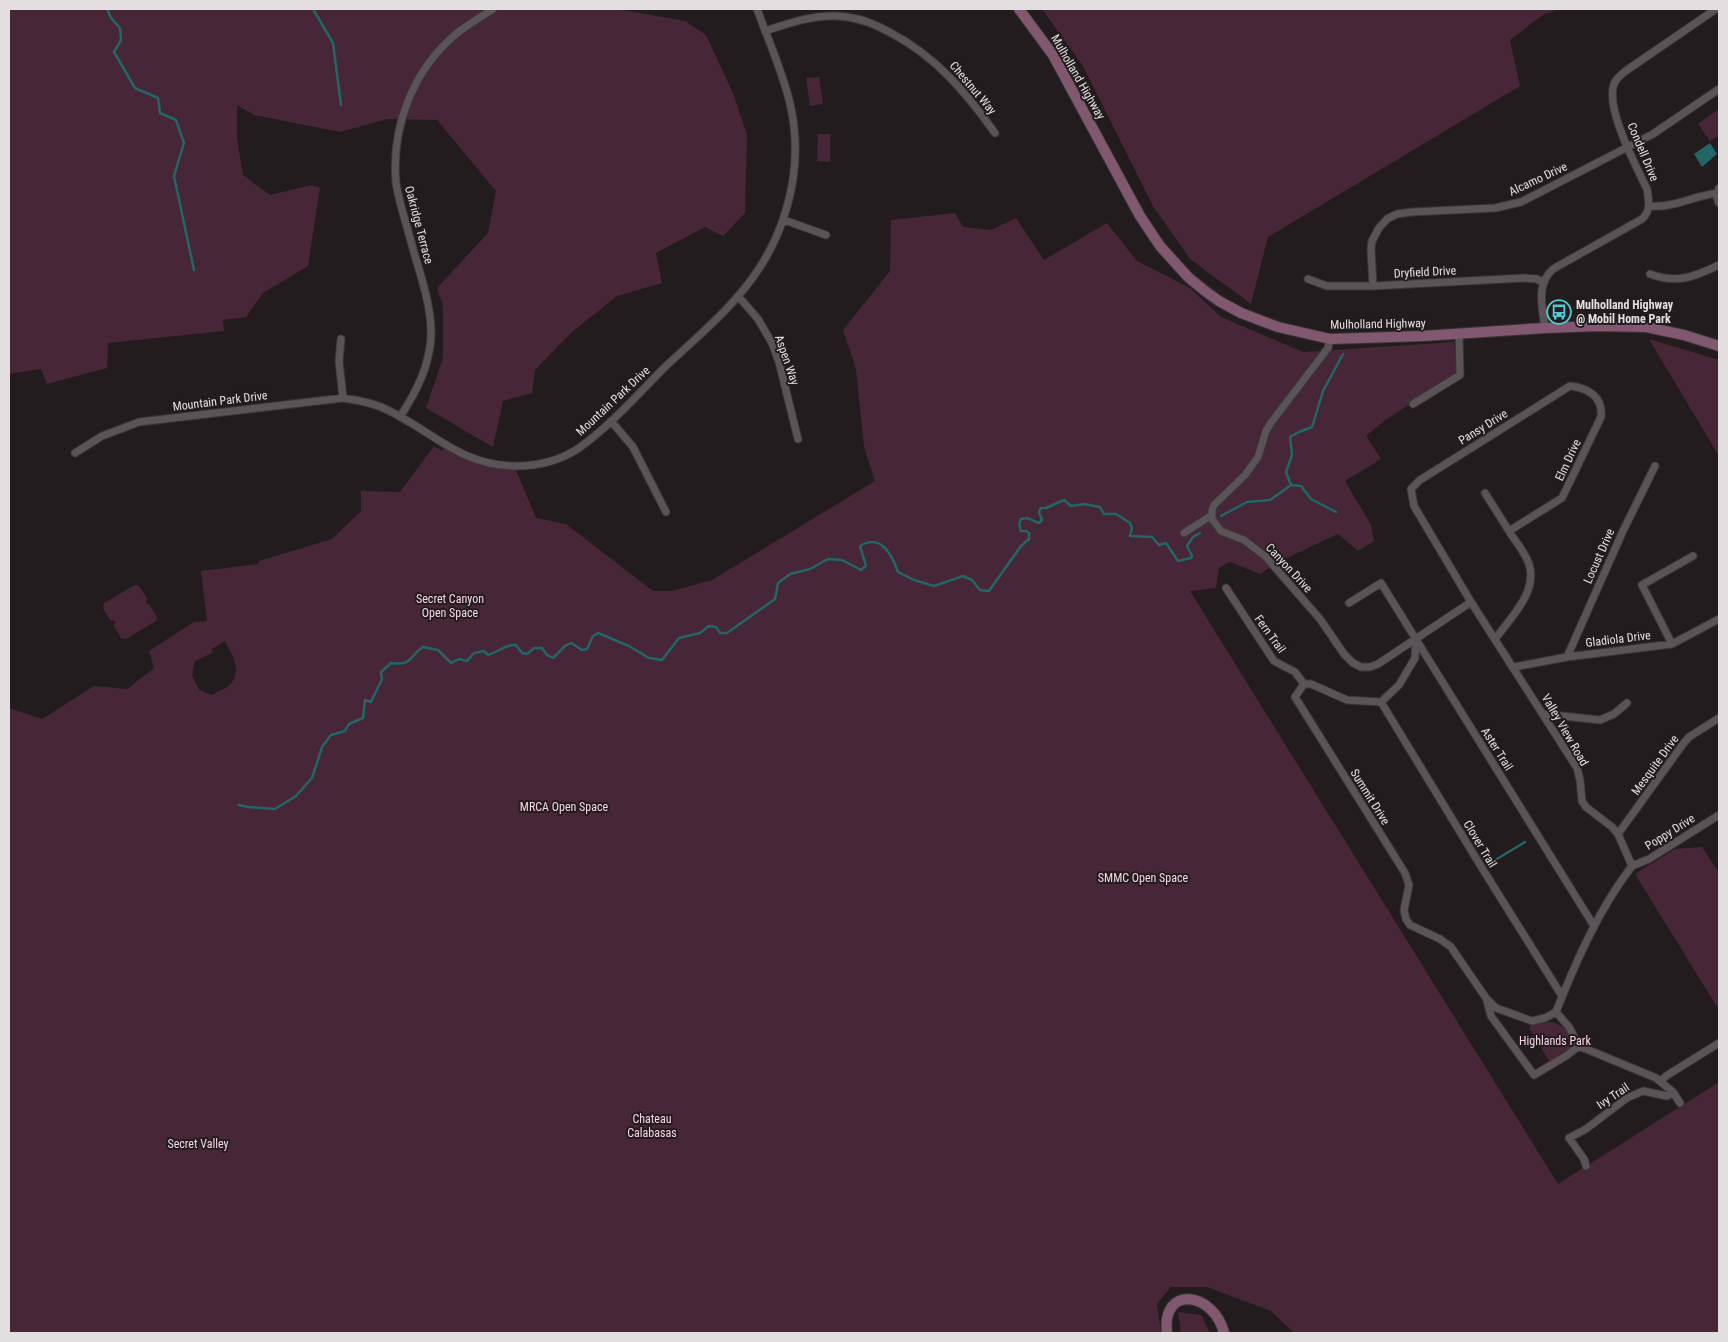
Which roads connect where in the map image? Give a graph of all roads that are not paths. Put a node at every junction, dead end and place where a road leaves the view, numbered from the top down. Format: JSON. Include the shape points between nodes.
{"nodes":[{"id":1,"x":493,"y":9,"type":"edge"},
{"id":2,"x":757,"y":9,"type":"edge"},
{"id":3,"x":1019,"y":9,"type":"edge"},
{"id":4,"x":1716,"y":9,"type":"edge"},
{"id":5,"x":765,"y":31,"type":"junction"},
{"id":6,"x":1719,"y":89,"type":"edge"},
{"id":7,"x":994,"y":133,"type":"dead end"},
{"id":8,"x":1627,"y":147,"type":"junction"},
{"id":9,"x":1718,"y":191,"type":"edge"},
{"id":10,"x":1719,"y":203,"type":"edge"},
{"id":11,"x":1649,"y":206,"type":"junction"},
{"id":12,"x":784,"y":220,"type":"junction"},
{"id":13,"x":826,"y":235,"type":"dead end"},
{"id":14,"x":1719,"y":265,"type":"edge"},
{"id":15,"x":1650,"y":274,"type":"dead end"},
{"id":16,"x":1308,"y":279,"type":"dead end"},
{"id":17,"x":1544,"y":283,"type":"junction"},
{"id":18,"x":1373,"y":286,"type":"junction"},
{"id":19,"x":738,"y":296,"type":"junction"},
{"id":20,"x":1545,"y":328,"type":"junction"},
{"id":21,"x":1459,"y":334,"type":"junction"},
{"id":22,"x":341,"y":339,"type":"dead end"},
{"id":23,"x":1330,"y":339,"type":"junction"},
{"id":24,"x":1719,"y":346,"type":"edge"},
{"id":25,"x":1570,"y":386,"type":"joint"},
{"id":26,"x":343,"y":398,"type":"junction"},
{"id":27,"x":1413,"y":404,"type":"dead end"},
{"id":28,"x":400,"y":417,"type":"junction"},
{"id":29,"x":610,"y":421,"type":"junction"},
{"id":30,"x":798,"y":439,"type":"dead end"},
{"id":31,"x":75,"y":453,"type":"dead end"},
{"id":32,"x":1655,"y":466,"type":"dead end"},
{"id":33,"x":1411,"y":489,"type":"joint"},
{"id":34,"x":1485,"y":493,"type":"dead end"},
{"id":35,"x":666,"y":512,"type":"dead end"},
{"id":36,"x":1212,"y":515,"type":"junction"},
{"id":37,"x":1509,"y":531,"type":"junction"},
{"id":38,"x":1184,"y":533,"type":"dead end"},
{"id":39,"x":1693,"y":556,"type":"dead end"},
{"id":40,"x":1226,"y":588,"type":"dead end"},
{"id":41,"x":1471,"y":602,"type":"junction"},
{"id":42,"x":1350,"y":603,"type":"dead end"},
{"id":43,"x":1719,"y":618,"type":"edge"},
{"id":44,"x":1496,"y":638,"type":"junction"},
{"id":45,"x":1416,"y":639,"type":"junction"},
{"id":46,"x":1672,"y":644,"type":"junction"},
{"id":47,"x":1567,"y":657,"type":"junction"},
{"id":48,"x":1514,"y":667,"type":"junction"},
{"id":49,"x":1304,"y":684,"type":"junction"},
{"id":50,"x":1381,"y":702,"type":"junction"},
{"id":51,"x":1627,"y":704,"type":"dead end"},
{"id":52,"x":1544,"y":714,"type":"junction"},
{"id":53,"x":1719,"y":718,"type":"edge"},
{"id":54,"x":1719,"y":815,"type":"edge"},
{"id":55,"x":1618,"y":834,"type":"junction"},
{"id":56,"x":1632,"y":866,"type":"junction"},
{"id":57,"x":1594,"y":926,"type":"junction"},
{"id":58,"x":1562,"y":996,"type":"junction"},
{"id":59,"x":1486,"y":998,"type":"junction"},
{"id":60,"x":1556,"y":1012,"type":"junction"},
{"id":61,"x":1719,"y":1043,"type":"edge"},
{"id":62,"x":1579,"y":1046,"type":"junction"},
{"id":63,"x":1661,"y":1082,"type":"junction"},
{"id":64,"x":1673,"y":1092,"type":"junction"},
{"id":65,"x":1680,"y":1103,"type":"dead end"},
{"id":66,"x":1586,"y":1166,"type":"dead end"},
{"id":67,"x":1167,"y":1333,"type":"edge"},
{"id":68,"x":1224,"y":1333,"type":"edge"}],
"edges":[{"from":1,"to":28,"type":"street","name":"Oakridge Terrace","via":[[456,34],[435,54],[405,104],[399,128],[396,184],[429,308],[431,337],[426,369]]},
{"from":2,"to":5,"type":"street","name":"Mountain Park Drive"},
{"from":3,"to":23,"type":"main road","name":"Mulholland Highway","via":[[1053,54],[1140,216],[1174,262],[1205,291],[1242,313],[1278,327]]},
{"from":4,"to":8,"type":"street","name":"Condell Drive","via":[[1618,77],[1612,91]]},
{"from":5,"to":7,"type":"street","name":"Chestnut Way","via":[[792,22],[830,16],[848,17],[882,28],[934,61],[954,80]]},
{"from":5,"to":12,"type":"street","name":"Mountain Park Drive","via":[[786,85],[796,137]]},
{"from":6,"to":8,"type":"street","name":"Alcamo Drive","via":[[1681,116]]},
{"from":8,"to":11,"type":"street","name":"Condell Drive","via":[[1647,189]]},
{"from":8,"to":18,"type":"street","name":"Alcamo Drive","via":[[1521,202],[1495,208],[1412,212],[1387,220],[1379,228],[1370,249]]},
{"from":9,"to":10,"type":"street"},
{"from":9,"to":11,"type":"street","via":[[1678,204]]},
{"from":11,"to":17,"type":"street","via":[[1642,220],[1553,268]]},
{"from":12,"to":13,"type":"street"},
{"from":12,"to":19,"type":"street","name":"Mountain Park Drive","via":[[760,268]]},
{"from":14,"to":15,"type":"street","via":[[1684,278],[1671,279]]},
{"from":16,"to":18,"type":"street","name":"Dryfield Drive","via":[[1327,286]]},
{"from":17,"to":18,"type":"street","name":"Dryfield Drive","via":[[1524,278]]},
{"from":17,"to":20,"type":"street","via":[[1541,293]]},
{"from":19,"to":29,"type":"street","name":"Mountain Park Drive"},
{"from":19,"to":30,"type":"street","name":"Aspen Way","via":[[758,319],[772,343]]},
{"from":20,"to":21,"type":"main road","name":"Mulholland Highway"},
{"from":20,"to":24,"type":"main road","name":"Mulholland Highway","via":[[1646,327]]},
{"from":21,"to":23,"type":"main road","name":"Mulholland Highway"},
{"from":21,"to":27,"type":"street","via":[[1460,375]]},
{"from":22,"to":26,"type":"street","via":[[339,361]]},
{"from":23,"to":36,"type":"street","via":[[1328,348],[1270,424],[1250,470],[1217,502]]},
{"from":25,"to":33,"type":"street","name":"Pansy Drive","via":[[1420,480]]},
{"from":25,"to":37,"type":"street","name":"Elm Drive","via":[[1587,389],[1594,395],[1601,407],[1601,417],[1562,498]]},
{"from":26,"to":28,"type":"street","name":"Mountain Park Drive","via":[[382,407]]},
{"from":26,"to":31,"type":"street","name":"Mountain Park Drive","via":[[139,422],[102,436]]},
{"from":28,"to":29,"type":"street","name":"Mountain Park Drive","via":[[470,459],[516,466],[559,458],[578,448]]},
{"from":29,"to":35,"type":"street","via":[[633,447]]},
{"from":32,"to":47,"type":"street","name":"Locust Drive"},
{"from":33,"to":41,"type":"street","name":"Valley View Road","via":[[1414,506]]},
{"from":34,"to":37,"type":"street"},
{"from":36,"to":38,"type":"street"},
{"from":36,"to":45,"type":"street","name":"Canyon Drive","via":[[1214,524],[1221,531],[1244,540],[1266,558],[1320,619],[1353,663],[1361,667],[1378,664]]},
{"from":37,"to":44,"type":"street","via":[[1528,562],[1530,577],[1527,594]]},
{"from":39,"to":46,"type":"street","via":[[1642,585]]},
{"from":40,"to":49,"type":"street","name":"Fern Trail","via":[[1274,661],[1295,672]]},
{"from":41,"to":44,"type":"street","name":"Valley View Road"},
{"from":41,"to":45,"type":"street","name":"Canyon Drive"},
{"from":42,"to":45,"type":"street","name":"Aster Trail","via":[[1381,584]]},
{"from":43,"to":46,"type":"street","name":"Gladiola Drive"},
{"from":44,"to":48,"type":"street","name":"Valley View Road"},
{"from":45,"to":50,"type":"street","via":[[1415,658],[1399,685]]},
{"from":45,"to":57,"type":"street","name":"Aster Trail"},
{"from":46,"to":47,"type":"street","name":"Gladiola Drive"},
{"from":47,"to":48,"type":"street","name":"Gladiola Drive"},
{"from":48,"to":52,"type":"street","name":"Valley View Road"},
{"from":49,"to":50,"type":"street","via":[[1347,700]]},
{"from":49,"to":59,"type":"street","name":"Summit Drive","via":[[1295,699],[1405,873],[1409,885],[1404,910],[1406,919],[1410,925],[1451,947]]},
{"from":50,"to":58,"type":"street","name":"Clover Trail"},
{"from":51,"to":52,"type":"street","via":[[1600,720]]},
{"from":52,"to":55,"type":"street","name":"Valley View Road","via":[[1577,768],[1582,801]]},
{"from":53,"to":55,"type":"street","name":"Mesquite Drive","via":[[1689,737]]},
{"from":54,"to":56,"type":"street","name":"Poppy Drive","via":[[1649,859]]},
{"from":55,"to":56,"type":"street","name":"Valley View Road"},
{"from":56,"to":57,"type":"street"},
{"from":57,"to":58,"type":"street"},
{"from":58,"to":60,"type":"street"},
{"from":59,"to":60,"type":"street","name":"Summit Drive","via":[[1496,1008],[1532,1021]]},
{"from":59,"to":62,"type":"street","via":[[1492,1016],[1534,1075]]},
{"from":60,"to":62,"type":"street"},
{"from":61,"to":63,"type":"street"},
{"from":62,"to":63,"type":"street"},
{"from":63,"to":64,"type":"street"},
{"from":64,"to":65,"type":"street"},
{"from":64,"to":66,"type":"street","name":"Ivy Trail","via":[[1667,1096],[1642,1090],[1569,1138]]},
{"from":67,"to":68,"type":"main road","via":[[1170,1310],[1187,1298],[1206,1304],[1216,1315]]}]}
